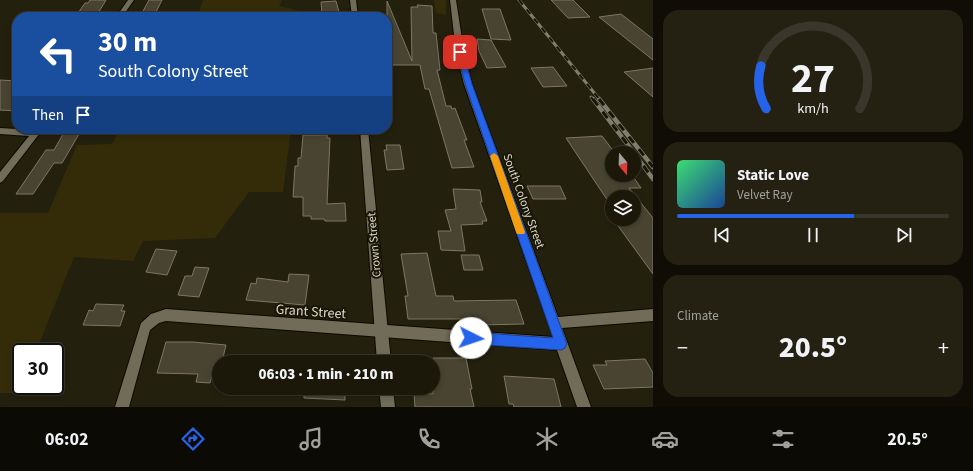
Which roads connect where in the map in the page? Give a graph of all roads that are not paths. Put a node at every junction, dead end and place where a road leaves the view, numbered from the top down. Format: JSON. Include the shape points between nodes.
{"nodes":[{"id":1,"x":131,"y":0,"type":"edge"},
{"id":2,"x":353,"y":0,"type":"edge"},
{"id":3,"x":453,"y":0,"type":"edge"},
{"id":4,"x":123,"y":12,"type":"edge"},
{"id":5,"x":354,"y":12,"type":"edge"},
{"id":6,"x":0,"y":131,"type":"edge"},
{"id":7,"x":12,"y":131,"type":"edge"},
{"id":8,"x":35,"y":134,"type":"edge"},
{"id":9,"x":364,"y":134,"type":"edge"},
{"id":10,"x":0,"y":179,"type":"edge"},
{"id":11,"x":653,"y":315,"type":"edge"},
{"id":12,"x":553,"y":322,"type":"junction"},
{"id":13,"x":382,"y":332,"type":"junction"},
{"id":14,"x":561,"y":344,"type":"junction"},
{"id":15,"x":384,"y":355,"type":"edge"},
{"id":16,"x":387,"y":395,"type":"edge"},
{"id":17,"x":122,"y":407,"type":"edge"},
{"id":18,"x":388,"y":407,"type":"edge"},
{"id":19,"x":584,"y":407,"type":"edge"}],
"edges":[{"from":1,"to":4,"type":"street"},
{"from":2,"to":5,"type":"street"},
{"from":3,"to":12,"type":"street","name":"South Colony Street","via":[[460,52],[468,84]]},
{"from":6,"to":7,"type":"street"},
{"from":8,"to":10,"type":"street"},
{"from":9,"to":13,"type":"street","name":"Crown Street"},
{"from":11,"to":12,"type":"street"},
{"from":12,"to":14,"type":"street","name":"South Colony Street"},
{"from":13,"to":14,"type":"street","name":"Grant Street"},
{"from":13,"to":15,"type":"street","name":"Crown Street"},
{"from":13,"to":17,"type":"street","name":"Grant Street","via":[[166,316],[155,318],[145,327]]},
{"from":14,"to":19,"type":"street","name":"South Colony Street"},
{"from":16,"to":18,"type":"street"}]}
